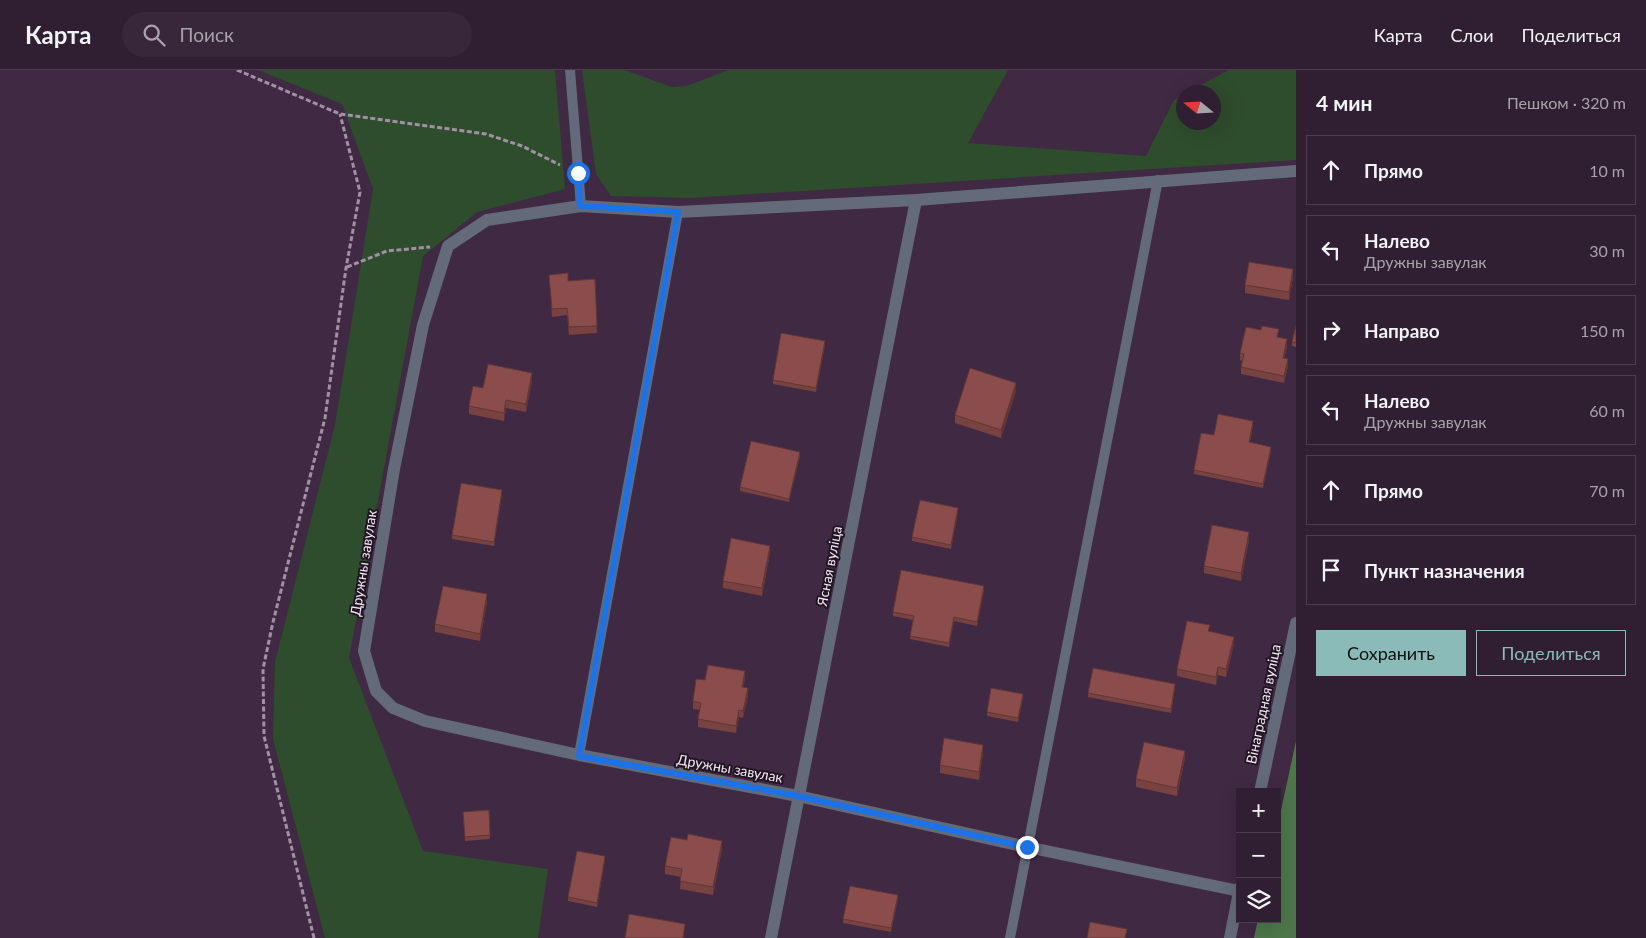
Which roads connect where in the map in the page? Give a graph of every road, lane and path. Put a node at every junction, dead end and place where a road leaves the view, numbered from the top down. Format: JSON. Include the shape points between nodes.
{"nodes":[{"id":1,"x":237,"y":70,"type":"edge"},
{"id":2,"x":570,"y":70,"type":"edge"},
{"id":3,"x":340,"y":114,"type":"junction"},
{"id":4,"x":1296,"y":170,"type":"edge"},
{"id":5,"x":578,"y":173,"type":"junction"},
{"id":6,"x":1158,"y":180,"type":"junction"},
{"id":7,"x":916,"y":200,"type":"junction"},
{"id":8,"x":580,"y":206,"type":"junction"},
{"id":9,"x":678,"y":212,"type":"junction"},
{"id":10,"x":448,"y":246,"type":"junction"},
{"id":11,"x":346,"y":268,"type":"junction"},
{"id":12,"x":1296,"y":623,"type":"edge"},
{"id":13,"x":579,"y":756,"type":"junction"},
{"id":14,"x":1261,"y":788,"type":"edge"},
{"id":15,"x":798,"y":796,"type":"junction"},
{"id":16,"x":1027,"y":847,"type":"junction"},
{"id":17,"x":1236,"y":888,"type":"edge"},
{"id":18,"x":1236,"y":905,"type":"edge"},
{"id":19,"x":314,"y":938,"type":"edge"},
{"id":20,"x":770,"y":938,"type":"edge"},
{"id":21,"x":1010,"y":938,"type":"edge"},
{"id":22,"x":1230,"y":938,"type":"edge"}],
"edges":[{"from":1,"to":3,"type":"path"},
{"from":2,"to":5,"type":"lane"},
{"from":3,"to":5,"type":"path","via":[[486,134],[522,146]]},
{"from":3,"to":11,"type":"path","via":[[360,192]]},
{"from":4,"to":6,"type":"street"},
{"from":5,"to":8,"type":"lane"},
{"from":6,"to":7,"type":"street"},
{"from":6,"to":16,"type":"lane"},
{"from":7,"to":9,"type":"street"},
{"from":7,"to":15,"type":"street","name":"Ясная вуліца"},
{"from":8,"to":9,"type":"street"},
{"from":8,"to":10,"type":"street","via":[[487,220]]},
{"from":9,"to":13,"type":"lane"},
{"from":10,"to":11,"type":"path","via":[[387,251]]},
{"from":10,"to":13,"type":"street","name":"Дружны завулак","via":[[423,325],[394,470],[364,651],[376,691],[393,708],[426,720]]},
{"from":11,"to":19,"type":"path","via":[[325,418],[262,669],[264,736]]},
{"from":12,"to":14,"type":"street","name":"Вінаградная вуліца"},
{"from":13,"to":15,"type":"street","name":"Дружны завулак"},
{"from":15,"to":16,"type":"street","name":"Дружны завулак"},
{"from":15,"to":20,"type":"street","name":"Ясная вуліца"},
{"from":16,"to":17,"type":"street","name":"Дружны завулак"},
{"from":16,"to":21,"type":"lane"},
{"from":18,"to":22,"type":"street"}]}
